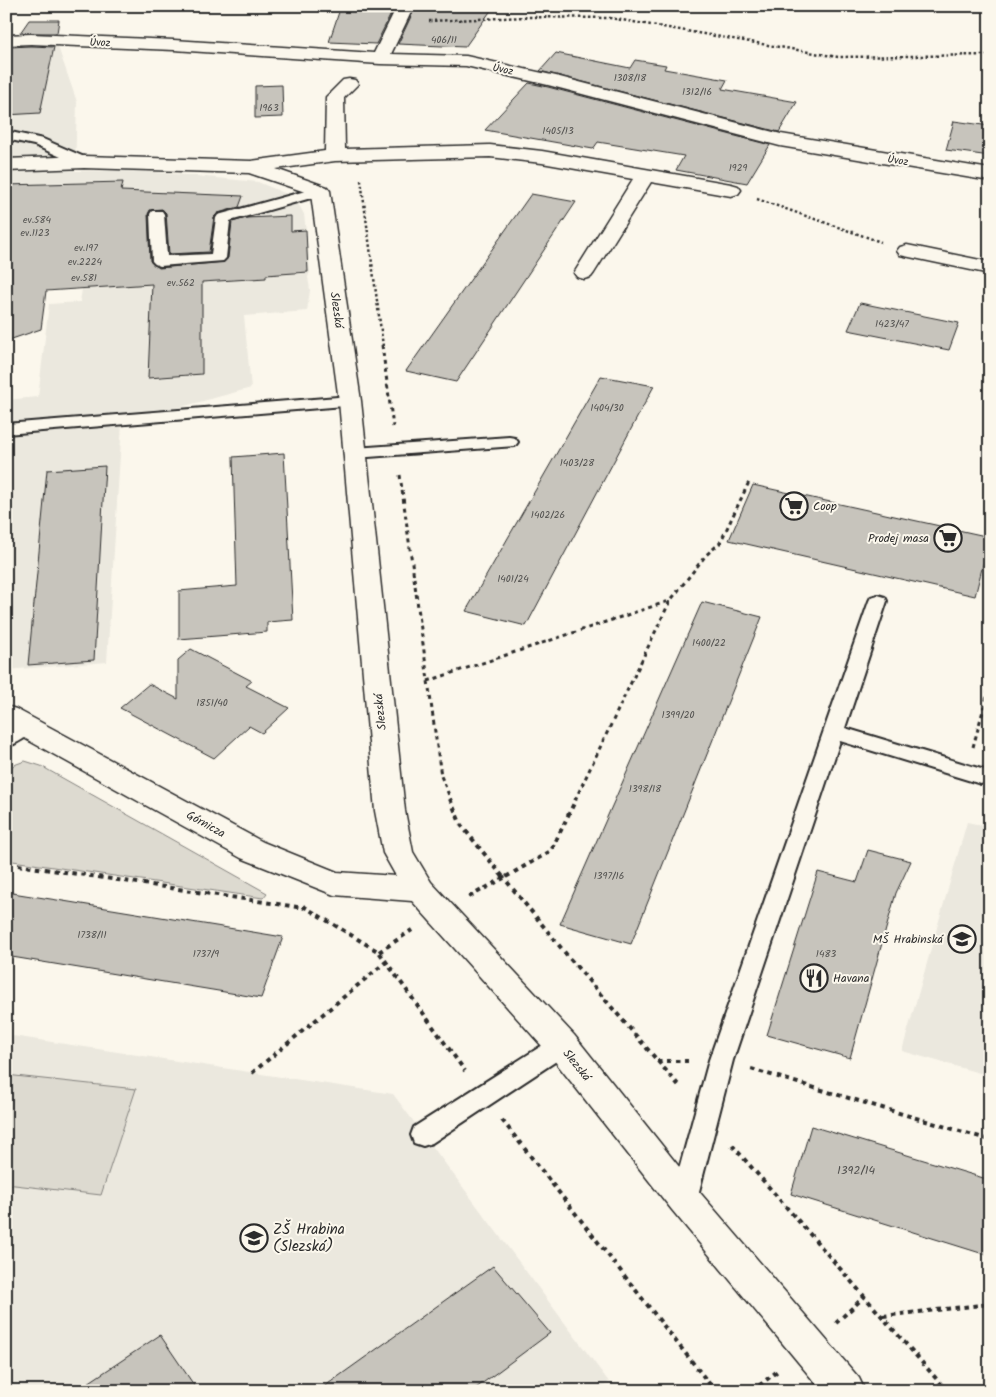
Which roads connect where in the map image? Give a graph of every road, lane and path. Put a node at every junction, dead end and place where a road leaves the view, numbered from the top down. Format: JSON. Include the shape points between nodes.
{"nodes":[{"id":1,"x":402,"y":14,"type":"edge"},
{"id":2,"x":6,"y":40,"type":"edge"},
{"id":3,"x":990,"y":55,"type":"edge"},
{"id":4,"x":380,"y":59,"type":"junction"},
{"id":5,"x":349,"y":84,"type":"dead end"},
{"id":6,"x":6,"y":135,"type":"edge"},
{"id":7,"x":358,"y":154,"type":"junction"},
{"id":8,"x":335,"y":155,"type":"junction"},
{"id":9,"x":84,"y":162,"type":"junction"},
{"id":10,"x":6,"y":165,"type":"edge"},
{"id":11,"x":252,"y":167,"type":"junction"},
{"id":12,"x":645,"y":175,"type":"junction"},
{"id":13,"x":990,"y":175,"type":"edge"},
{"id":14,"x":731,"y":190,"type":"joint"},
{"id":15,"x":320,"y":191,"type":"junction"},
{"id":16,"x":157,"y":214,"type":"dead end"},
{"id":17,"x":907,"y":251,"type":"joint"},
{"id":18,"x":990,"y":268,"type":"edge"},
{"id":19,"x":584,"y":273,"type":"dead end"},
{"id":20,"x":350,"y":401,"type":"junction"},
{"id":21,"x":6,"y":429,"type":"edge"},
{"id":22,"x":509,"y":442,"type":"dead end"},
{"id":23,"x":396,"y":450,"type":"junction"},
{"id":24,"x":355,"y":453,"type":"junction"},
{"id":25,"x":749,"y":482,"type":"dead end"},
{"id":26,"x":670,"y":600,"type":"junction"},
{"id":27,"x":878,"y":600,"type":"dead end"},
{"id":28,"x":428,"y":681,"type":"junction"},
{"id":29,"x":990,"y":685,"type":"edge"},
{"id":30,"x":13,"y":727,"type":"edge"},
{"id":31,"x":833,"y":732,"type":"junction"},
{"id":32,"x":974,"y":774,"type":"joint"},
{"id":33,"x":18,"y":865,"type":"dead end"},
{"id":34,"x":504,"y":878,"type":"junction"},
{"id":35,"x":420,"y":890,"type":"junction"},
{"id":36,"x":293,"y":900,"type":"dead end"},
{"id":37,"x":307,"y":908,"type":"junction"},
{"id":38,"x":441,"y":911,"type":"junction"},
{"id":39,"x":379,"y":952,"type":"junction"},
{"id":40,"x":387,"y":962,"type":"junction"},
{"id":41,"x":562,"y":1045,"type":"junction"},
{"id":42,"x":722,"y":1060,"type":"junction"},
{"id":43,"x":658,"y":1061,"type":"junction"},
{"id":44,"x":252,"y":1073,"type":"dead end"},
{"id":45,"x":483,"y":1096,"type":"junction"},
{"id":46,"x":706,"y":1116,"type":"junction"},
{"id":47,"x":423,"y":1135,"type":"dead end"},
{"id":48,"x":990,"y":1140,"type":"edge"},
{"id":49,"x":684,"y":1199,"type":"junction"},
{"id":50,"x":990,"y":1304,"type":"edge"},
{"id":51,"x":882,"y":1316,"type":"junction"},
{"id":52,"x":715,"y":1391,"type":"edge"},
{"id":53,"x":846,"y":1391,"type":"edge"},
{"id":54,"x":947,"y":1391,"type":"edge"}],
"edges":[{"from":1,"to":3,"type":"path","via":[[610,18],[838,57]]},
{"from":1,"to":4,"type":"street"},
{"from":2,"to":4,"type":"street","name":"Úvoz","via":[[174,45]]},
{"from":4,"to":13,"type":"street","name":"Úvoz","via":[[466,61],[780,140]]},
{"from":5,"to":8,"type":"street","via":[[335,97]]},
{"from":6,"to":9,"type":"lane","via":[[38,142]]},
{"from":7,"to":8,"type":"street"},
{"from":7,"to":12,"type":"street","via":[[490,151]]},
{"from":7,"to":23,"type":"path"},
{"from":8,"to":11,"type":"street"},
{"from":9,"to":10,"type":"street"},
{"from":9,"to":11,"type":"street"},
{"from":11,"to":15,"type":"street"},
{"from":12,"to":14,"type":"street"},
{"from":12,"to":19,"type":"street"},
{"from":14,"to":17,"type":"path"},
{"from":15,"to":16,"type":"lane","via":[[223,218],[218,258],[160,261]]},
{"from":15,"to":20,"type":"street","name":"Slezská"},
{"from":17,"to":18,"type":"street"},
{"from":20,"to":21,"type":"lane"},
{"from":20,"to":24,"type":"street","name":"Slezská"},
{"from":22,"to":23,"type":"lane"},
{"from":23,"to":24,"type":"lane"},
{"from":23,"to":28,"type":"path"},
{"from":24,"to":35,"type":"street","name":"Slezská","via":[[390,811],[398,853]]},
{"from":25,"to":26,"type":"path","via":[[720,543]]},
{"from":26,"to":28,"type":"path"},
{"from":26,"to":34,"type":"path","via":[[552,851]]},
{"from":27,"to":31,"type":"lane"},
{"from":28,"to":34,"type":"path","via":[[441,776],[461,825]]},
{"from":29,"to":32,"type":"path"},
{"from":30,"to":35,"type":"street","name":"Górnicza","via":[[261,853],[334,883]]},
{"from":31,"to":32,"type":"lane"},
{"from":31,"to":42,"type":"lane"},
{"from":33,"to":37,"type":"path"},
{"from":34,"to":38,"type":"path"},
{"from":34,"to":43,"type":"path"},
{"from":35,"to":38,"type":"street","name":"Slezská"},
{"from":36,"to":37,"type":"path"},
{"from":37,"to":39,"type":"path"},
{"from":38,"to":39,"type":"path"},
{"from":38,"to":41,"type":"street","name":"Slezská"},
{"from":39,"to":40,"type":"path"},
{"from":40,"to":44,"type":"path"},
{"from":40,"to":45,"type":"path"},
{"from":41,"to":45,"type":"lane"},
{"from":41,"to":49,"type":"street","name":"Slezská"},
{"from":42,"to":43,"type":"path"},
{"from":42,"to":46,"type":"lane"},
{"from":42,"to":48,"type":"path"},
{"from":43,"to":46,"type":"path"},
{"from":45,"to":47,"type":"lane"},
{"from":45,"to":52,"type":"path"},
{"from":46,"to":49,"type":"lane"},
{"from":46,"to":51,"type":"path"},
{"from":49,"to":53,"type":"street","name":"Slezská"},
{"from":50,"to":51,"type":"path"},
{"from":51,"to":54,"type":"path"}]}
